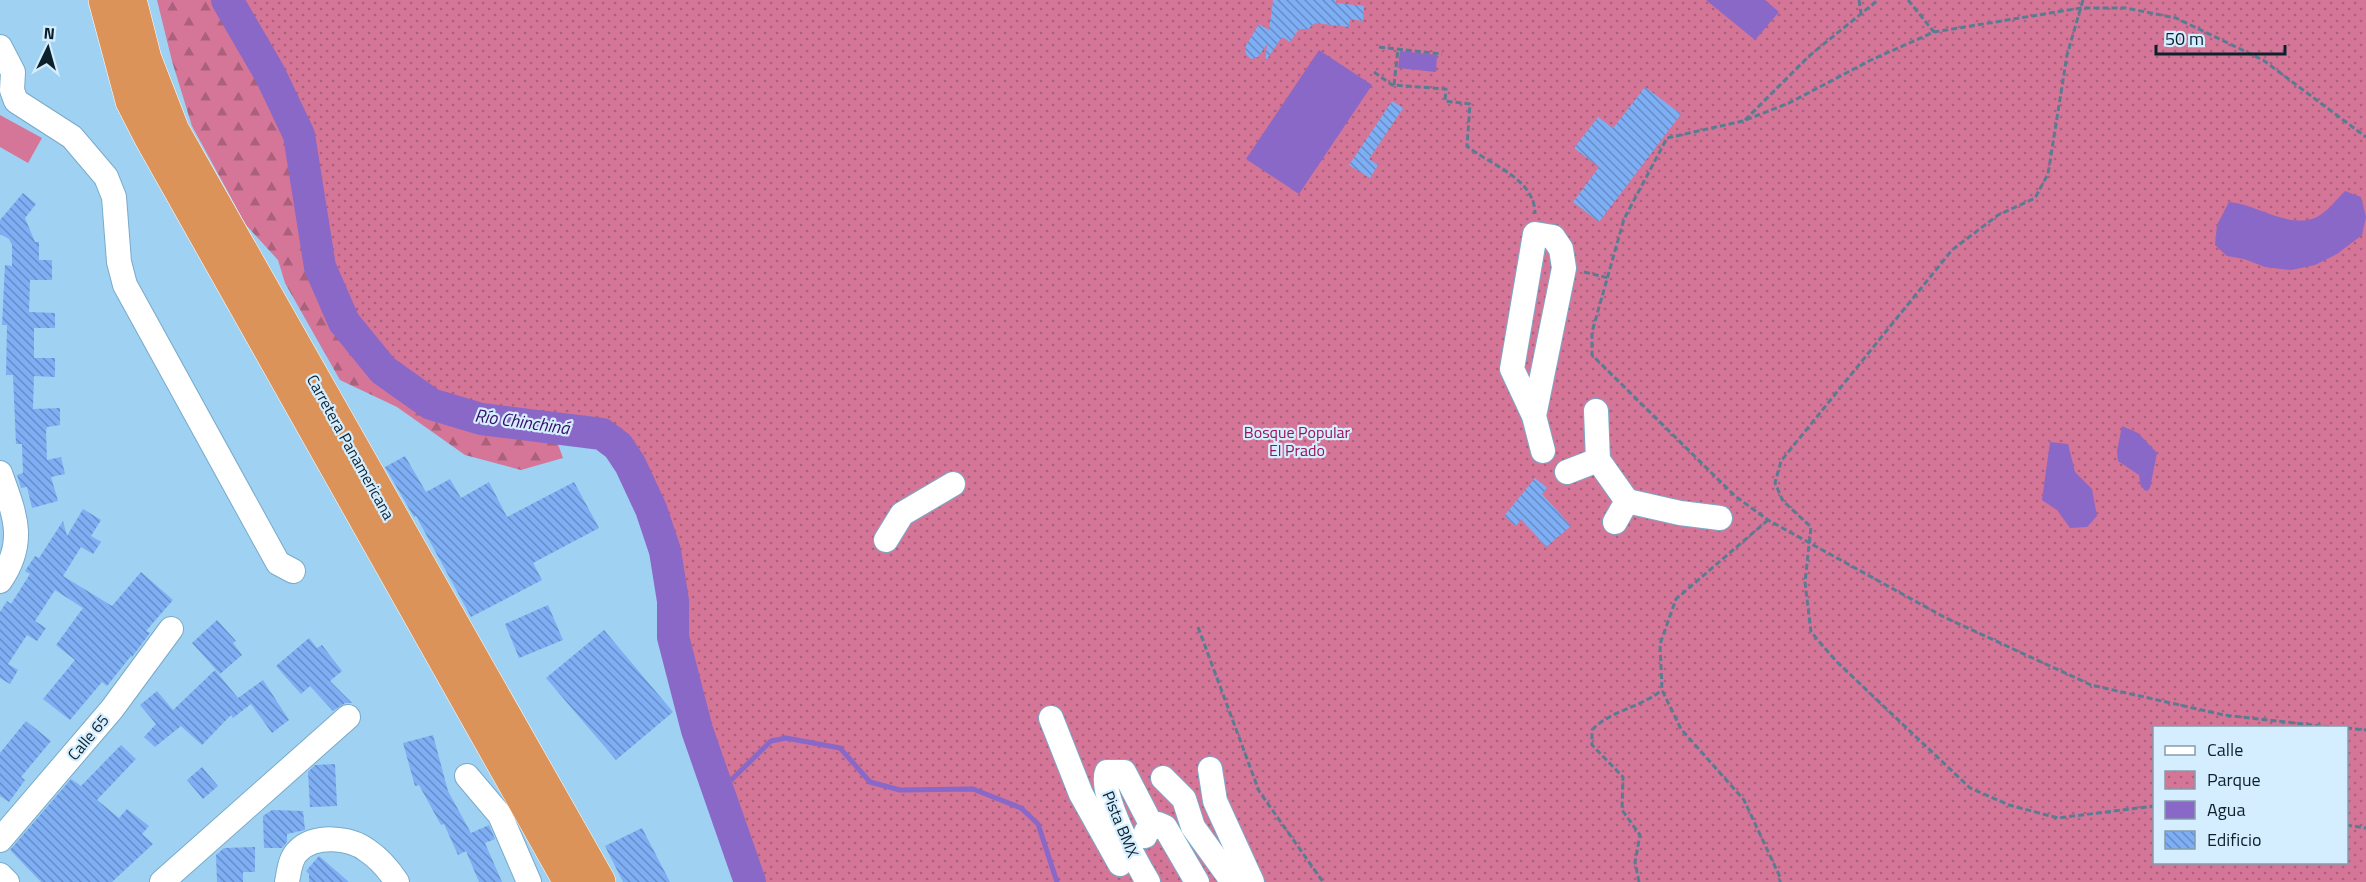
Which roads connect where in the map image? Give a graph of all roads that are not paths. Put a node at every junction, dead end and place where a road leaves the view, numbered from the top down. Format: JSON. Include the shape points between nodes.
{"nodes":[{"id":1,"x":105,"y":0,"type":"edge"},
{"id":2,"x":130,"y":0,"type":"edge"},
{"id":3,"x":0,"y":47,"type":"edge"},
{"id":4,"x":1596,"y":411,"type":"dead end"},
{"id":5,"x":1534,"y":416,"type":"junction"},
{"id":6,"x":1543,"y":451,"type":"dead end"},
{"id":7,"x":1598,"y":460,"type":"junction"},
{"id":8,"x":1567,"y":472,"type":"dead end"},
{"id":9,"x":0,"y":473,"type":"edge"},
{"id":10,"x":953,"y":484,"type":"dead end"},
{"id":11,"x":1627,"y":501,"type":"junction"},
{"id":12,"x":1720,"y":518,"type":"dead end"},
{"id":13,"x":1615,"y":522,"type":"dead end"},
{"id":14,"x":886,"y":540,"type":"dead end"},
{"id":15,"x":293,"y":571,"type":"dead end"},
{"id":16,"x":0,"y":581,"type":"edge"},
{"id":17,"x":171,"y":629,"type":"dead end"},
{"id":18,"x":348,"y":717,"type":"dead end"},
{"id":19,"x":1051,"y":718,"type":"dead end"},
{"id":20,"x":1210,"y":769,"type":"dead end"},
{"id":21,"x":467,"y":776,"type":"dead end"},
{"id":22,"x":1163,"y":778,"type":"dead end"},
{"id":23,"x":1152,"y":826,"type":"junction"},
{"id":24,"x":0,"y":840,"type":"edge"},
{"id":25,"x":0,"y":875,"type":"edge"},
{"id":26,"x":7,"y":882,"type":"edge"},
{"id":27,"x":162,"y":882,"type":"edge"},
{"id":28,"x":287,"y":882,"type":"edge"},
{"id":29,"x":397,"y":882,"type":"edge"},
{"id":30,"x":530,"y":882,"type":"edge"},
{"id":31,"x":570,"y":882,"type":"edge"},
{"id":32,"x":598,"y":882,"type":"edge"},
{"id":33,"x":1129,"y":882,"type":"edge"},
{"id":34,"x":1148,"y":882,"type":"edge"},
{"id":35,"x":1155,"y":882,"type":"edge"},
{"id":36,"x":1197,"y":882,"type":"edge"},
{"id":37,"x":1233,"y":882,"type":"edge"},
{"id":38,"x":1252,"y":882,"type":"edge"}],
"edges":[{"from":1,"to":31,"type":"highway","name":"Carretera Panamericana","via":[[132,101],[151,138]]},
{"from":2,"to":32,"type":"highway","name":"Carretera Panamericana","via":[[145,58],[173,131]]},
{"from":3,"to":15,"type":"street","via":[[13,72],[16,101],[72,137],[106,177],[114,197],[119,262],[125,285],[278,563]]},
{"from":4,"to":7,"type":"street"},
{"from":5,"to":5,"type":"street","via":[[1564,268],[1561,249],[1553,237],[1535,234],[1512,369]]},
{"from":5,"to":6,"type":"street"},
{"from":7,"to":8,"type":"street"},
{"from":7,"to":11,"type":"street"},
{"from":9,"to":16,"type":"street","via":[[17,528],[10,566]]},
{"from":10,"to":14,"type":"street","via":[[902,514]]},
{"from":11,"to":12,"type":"street"},
{"from":11,"to":13,"type":"street"},
{"from":17,"to":24,"type":"street","name":"Calle 65","via":[[112,709]]},
{"from":18,"to":27,"type":"street"},
{"from":19,"to":33,"type":"street","name":"Pista BMX","via":[[1081,794]]},
{"from":20,"to":38,"type":"street","via":[[1215,801]]},
{"from":21,"to":30,"type":"street","via":[[500,815]]},
{"from":22,"to":37,"type":"street","via":[[1184,799],[1193,827]]},
{"from":23,"to":34,"type":"street","name":"Pista BMX","via":[[1124,772],[1107,772],[1104,778],[1109,799]]},
{"from":23,"to":35,"type":"street","name":"Pista BMX","via":[[1146,832],[1144,852]]},
{"from":23,"to":36,"type":"street","name":"Pista BMX","via":[[1165,827],[1172,835]]},
{"from":25,"to":26,"type":"street"},
{"from":28,"to":29,"type":"street","via":[[297,851],[317,841],[341,839],[367,849]]}]}
